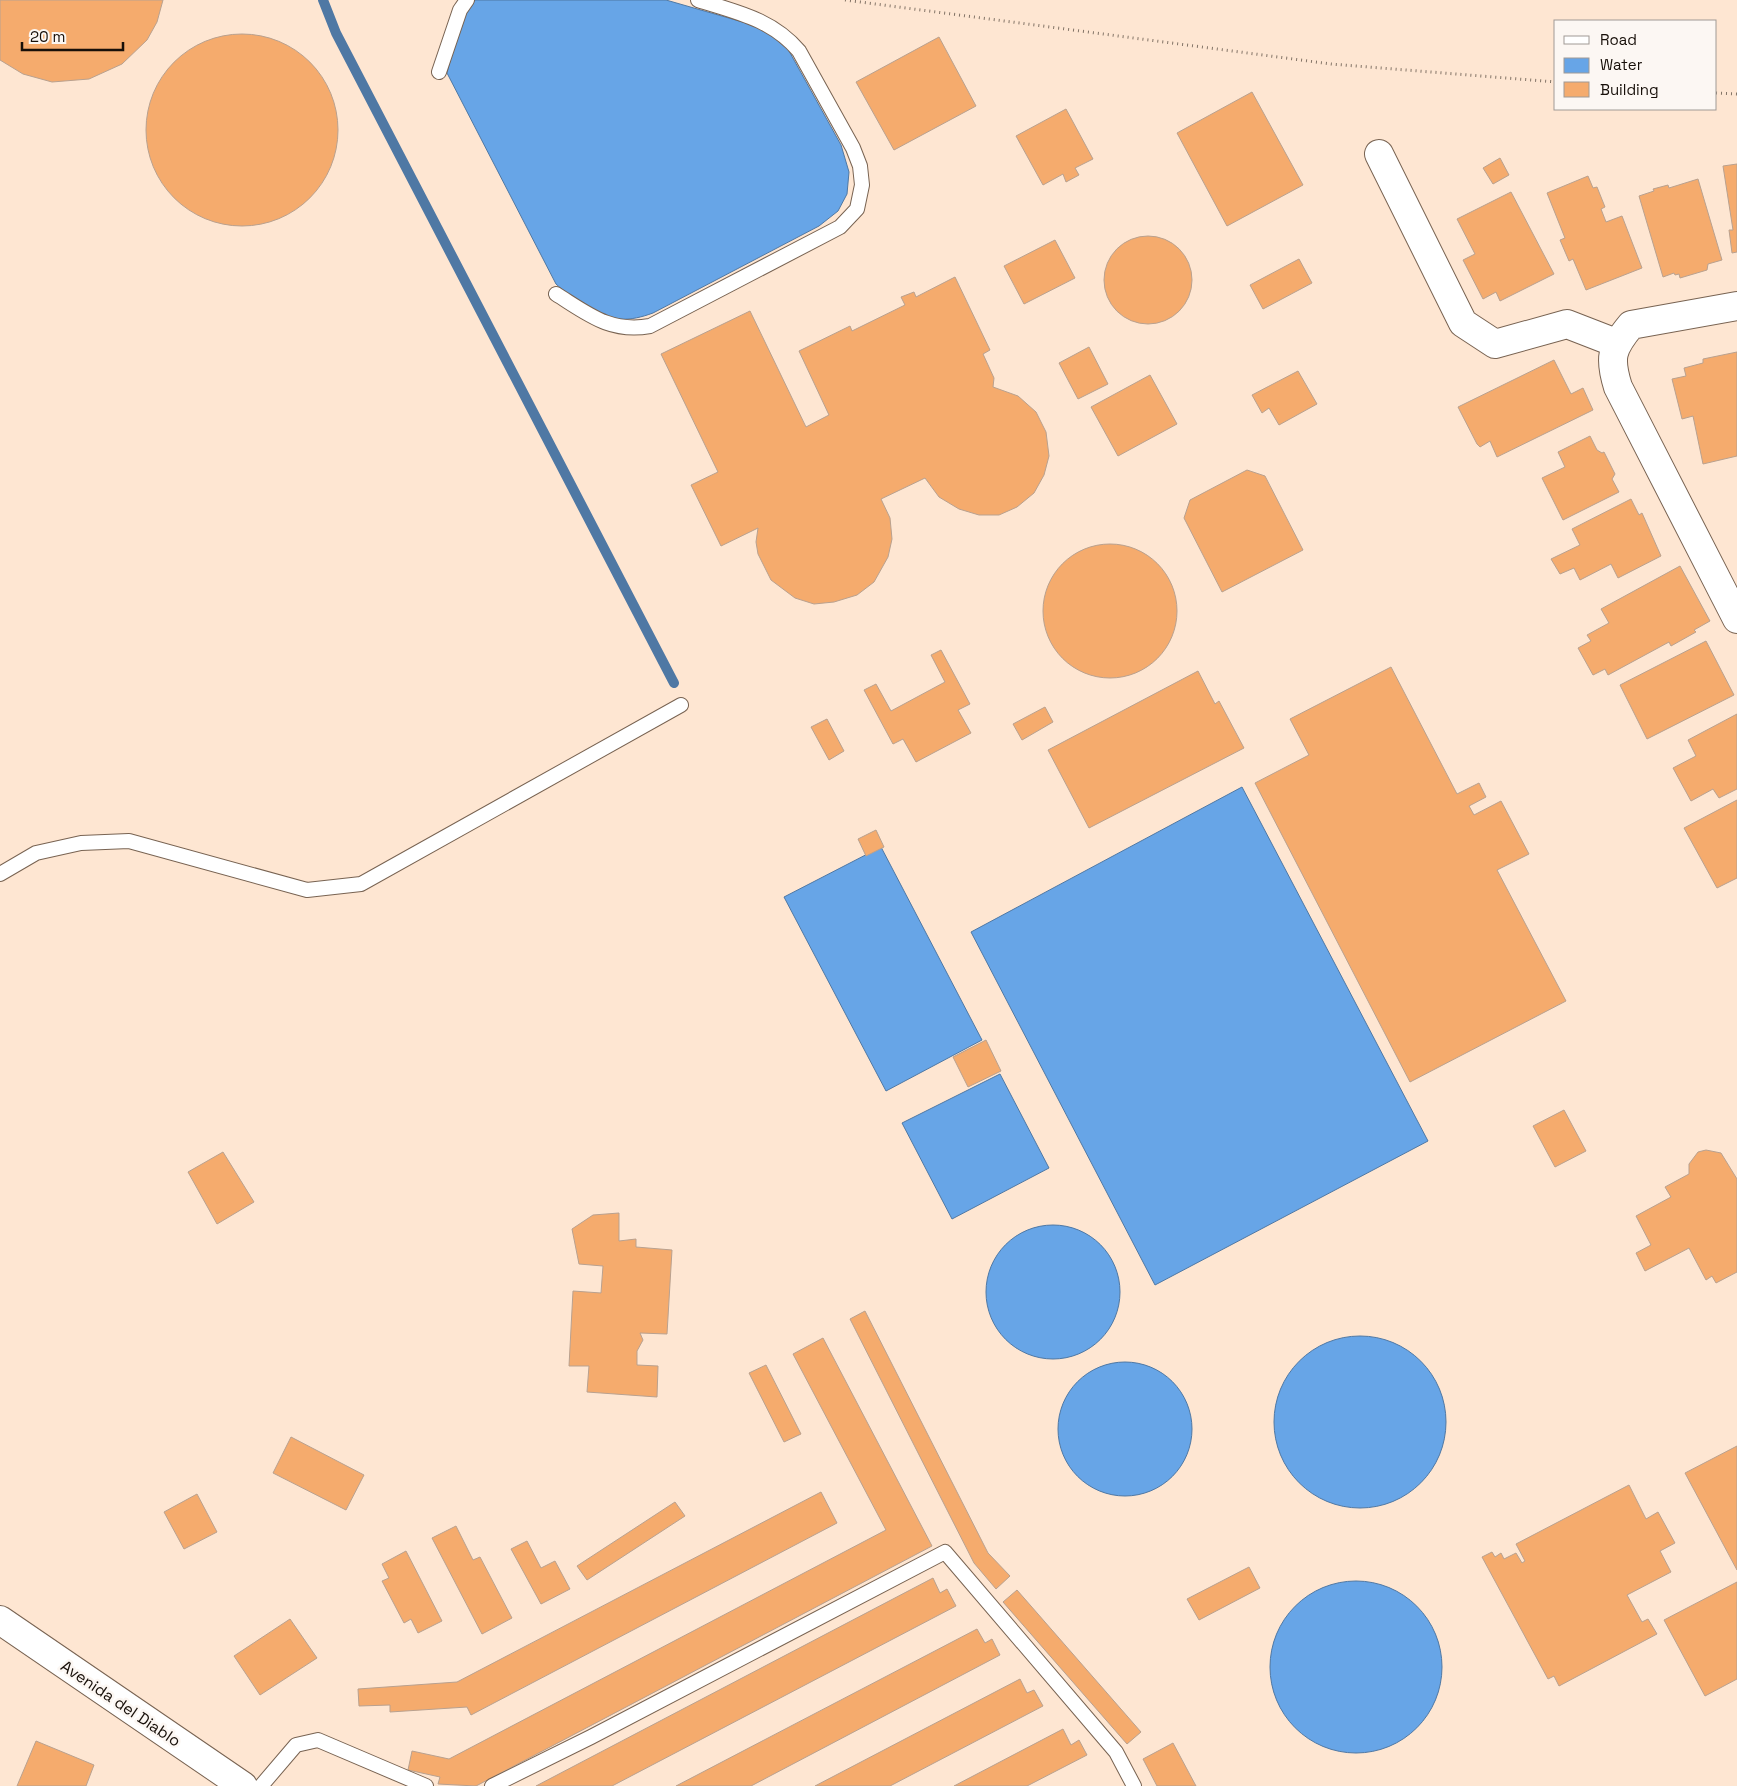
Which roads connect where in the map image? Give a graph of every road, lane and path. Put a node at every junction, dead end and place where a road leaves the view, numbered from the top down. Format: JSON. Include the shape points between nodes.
{"nodes":[{"id":1,"x":467,"y":0,"type":"edge"},
{"id":2,"x":698,"y":0,"type":"edge"},
{"id":3,"x":845,"y":0,"type":"edge"},
{"id":4,"x":439,"y":72,"type":"dead end"},
{"id":5,"x":1554,"y":82,"type":"edge"},
{"id":6,"x":1717,"y":93,"type":"edge"},
{"id":7,"x":1737,"y":94,"type":"edge"},
{"id":8,"x":1378,"y":154,"type":"dead end"},
{"id":9,"x":556,"y":294,"type":"dead end"},
{"id":10,"x":1737,"y":306,"type":"edge"},
{"id":11,"x":1616,"y":343,"type":"junction"},
{"id":12,"x":1737,"y":619,"type":"edge"},
{"id":13,"x":681,"y":705,"type":"dead end"},
{"id":14,"x":0,"y":874,"type":"edge"},
{"id":15,"x":0,"y":1620,"type":"edge"},
{"id":16,"x":243,"y":1786,"type":"edge"},
{"id":17,"x":261,"y":1786,"type":"edge"},
{"id":18,"x":426,"y":1786,"type":"edge"},
{"id":19,"x":492,"y":1786,"type":"edge"},
{"id":20,"x":1134,"y":1786,"type":"edge"}],
"edges":[{"from":1,"to":4,"type":"lane","via":[[460,10]]},
{"from":2,"to":9,"type":"lane","via":[[758,19],[787,37],[799,51],[860,166],[862,185],[857,209],[840,227],[650,326],[634,329],[600,322]]},
{"from":3,"to":5,"type":"path","via":[[1331,64]]},
{"from":6,"to":7,"type":"path"},
{"from":8,"to":11,"type":"street","via":[[1463,323],[1494,344],[1567,324]]},
{"from":10,"to":11,"type":"street","via":[[1631,325]]},
{"from":11,"to":12,"type":"street","via":[[1611,365],[1618,387]]},
{"from":13,"to":14,"type":"lane","via":[[361,884],[307,890],[129,840],[81,843],[36,853]]},
{"from":15,"to":16,"type":"street","name":"Avenida del Diablo"},
{"from":17,"to":18,"type":"lane","via":[[296,1745],[318,1740]]},
{"from":19,"to":20,"type":"lane","via":[[591,1738],[945,1552],[1116,1752]]}]}
